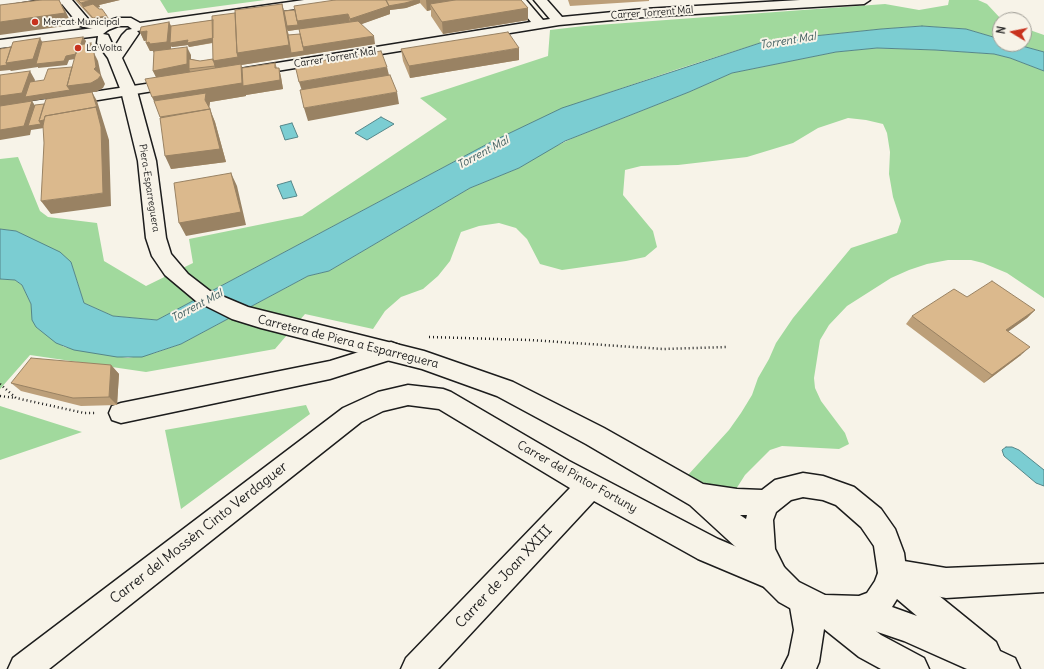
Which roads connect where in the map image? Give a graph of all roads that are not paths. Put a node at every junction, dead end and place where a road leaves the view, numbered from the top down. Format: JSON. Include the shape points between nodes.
{"nodes":[{"id":1,"x":65,"y":0,"type":"edge"},
{"id":2,"x":331,"y":0,"type":"edge"},
{"id":3,"x":519,"y":0,"type":"edge"},
{"id":4,"x":540,"y":0,"type":"edge"},
{"id":5,"x":864,"y":0,"type":"edge"},
{"id":6,"x":761,"y":3,"type":"edge"},
{"id":7,"x":0,"y":11,"type":"edge"},
{"id":8,"x":559,"y":21,"type":"junction"},
{"id":9,"x":540,"y":24,"type":"junction"},
{"id":10,"x":135,"y":30,"type":"junction"},
{"id":11,"x":101,"y":32,"type":"junction"},
{"id":12,"x":0,"y":44,"type":"edge"},
{"id":13,"x":115,"y":58,"type":"junction"},
{"id":14,"x":230,"y":75,"type":"edge"},
{"id":15,"x":191,"y":81,"type":"edge"},
{"id":16,"x":129,"y":91,"type":"junction"},
{"id":17,"x":0,"y":110,"type":"edge"},
{"id":18,"x":172,"y":270,"type":"joint"},
{"id":19,"x":391,"y":351,"type":"junction"},
{"id":20,"x":378,"y":402,"type":"joint"},
{"id":21,"x":121,"y":413,"type":"road end"},
{"id":22,"x":591,"y":485,"type":"junction"},
{"id":23,"x":699,"y":496,"type":"junction"},
{"id":24,"x":766,"y":503,"type":"junction"},
{"id":25,"x":761,"y":552,"type":"junction"},
{"id":26,"x":892,"y":574,"type":"junction"},
{"id":27,"x":774,"y":577,"type":"junction"},
{"id":28,"x":1044,"y":578,"type":"edge"},
{"id":29,"x":814,"y":606,"type":"junction"},
{"id":30,"x":860,"y":611,"type":"junction"},
{"id":31,"x":24,"y":669,"type":"edge"},
{"id":32,"x":417,"y":669,"type":"edge"},
{"id":33,"x":798,"y":669,"type":"edge"},
{"id":34,"x":912,"y":669,"type":"edge"},
{"id":35,"x":1005,"y":669,"type":"edge"}],
"edges":[{"from":1,"to":7,"type":"street"},
{"from":1,"to":11,"type":"street","via":[[85,23]]},
{"from":2,"to":10,"type":"street"},
{"from":3,"to":9,"type":"street"},
{"from":4,"to":8,"type":"street"},
{"from":5,"to":6,"type":"street","name":"Carrer Torrent Mal"},
{"from":6,"to":8,"type":"street","name":"Carrer Torrent Mal"},
{"from":8,"to":9,"type":"street","name":"Carrer Torrent Mal"},
{"from":9,"to":14,"type":"street","name":"Carrer Torrent Mal"},
{"from":10,"to":11,"type":"street","via":[[115,38]]},
{"from":10,"to":13,"type":"street"},
{"from":11,"to":12,"type":"street"},
{"from":11,"to":13,"type":"street","name":"Piera-Esparreguera","via":[[104,43]]},
{"from":13,"to":16,"type":"street","name":"Piera-Esparreguera"},
{"from":15,"to":16,"type":"street"},
{"from":16,"to":17,"type":"street"},
{"from":16,"to":18,"type":"street","name":"Piera-Esparreguera","via":[[147,161],[156,238],[162,256]]},
{"from":18,"to":19,"type":"street","name":"Carretera de Piera a Esparreguera","via":[[191,287],[219,304],[261,320]]},
{"from":19,"to":21,"type":"street","via":[[330,370]]},
{"from":19,"to":23,"type":"street","name":"Carretera de Piera a Esparreguera","via":[[505,389],[595,436]]},
{"from":20,"to":22,"type":"street","name":"Carrer del Pintor Fortuny","via":[[408,395],[443,399]]},
{"from":20,"to":31,"type":"street","name":"Carrer del Mossèn Cinto Verdaguer","via":[[352,415]]},
{"from":22,"to":27,"type":"street","name":"Carrer del Pintor Fortuny","via":[[708,550]]},
{"from":22,"to":32,"type":"street","name":"Carrer de Joan XXIII"},
{"from":23,"to":24,"type":"street","via":[[737,502]]},
{"from":23,"to":25,"type":"street"},
{"from":24,"to":25,"type":"street","via":[[759,520]]},
{"from":24,"to":26,"type":"street","via":[[784,490],[803,485],[823,488],[844,496],[871,518],[884,539],[890,553]]},
{"from":25,"to":27,"type":"street"},
{"from":26,"to":28,"type":"street","via":[[946,583]]},
{"from":26,"to":30,"type":"street","via":[[887,589],[877,603]]},
{"from":26,"to":35,"type":"street"},
{"from":27,"to":29,"type":"street","via":[[789,592]]},
{"from":29,"to":30,"type":"street"},
{"from":29,"to":33,"type":"street","via":[[803,662]]},
{"from":29,"to":34,"type":"street","via":[[870,646]]},
{"from":30,"to":35,"type":"street","via":[[907,627]]}]}
